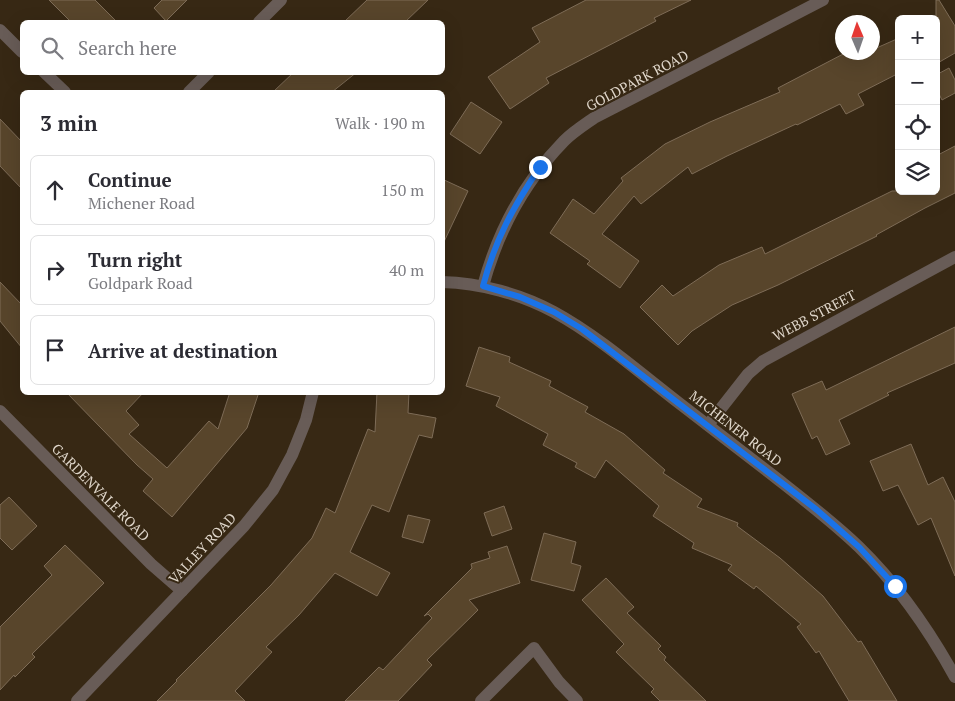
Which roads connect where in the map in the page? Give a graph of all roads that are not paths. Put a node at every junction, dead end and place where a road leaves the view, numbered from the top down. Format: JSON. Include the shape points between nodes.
{"nodes":[{"id":1,"x":281,"y":0,"type":"edge"},
{"id":2,"x":823,"y":0,"type":"edge"},
{"id":3,"x":261,"y":20,"type":"edge"},
{"id":4,"x":0,"y":30,"type":"edge"},
{"id":5,"x":20,"y":50,"type":"edge"},
{"id":6,"x":47,"y":75,"type":"edge"},
{"id":7,"x":206,"y":75,"type":"edge"},
{"id":8,"x":63,"y":90,"type":"edge"},
{"id":9,"x":191,"y":90,"type":"edge"},
{"id":10,"x":955,"y":257,"type":"edge"},
{"id":11,"x":445,"y":282,"type":"edge"},
{"id":12,"x":483,"y":286,"type":"junction"},
{"id":13,"x":312,"y":395,"type":"edge"},
{"id":14,"x":0,"y":411,"type":"edge"},
{"id":15,"x":708,"y":426,"type":"junction"},
{"id":16,"x":182,"y":591,"type":"junction"},
{"id":17,"x":955,"y":677,"type":"edge"},
{"id":18,"x":77,"y":701,"type":"edge"},
{"id":19,"x":481,"y":701,"type":"edge"},
{"id":20,"x":577,"y":701,"type":"edge"}],
"edges":[{"from":1,"to":3,"type":"street"},
{"from":2,"to":12,"type":"street","name":"GOLDPARK ROAD","via":[[594,118],[566,140],[540,167],[517,202],[492,254]]},
{"from":4,"to":5,"type":"street"},
{"from":6,"to":8,"type":"street"},
{"from":7,"to":9,"type":"street"},
{"from":10,"to":15,"type":"street","name":"WEBB STREET","via":[[763,361],[748,374]]},
{"from":11,"to":12,"type":"street","name":"MICHENER ROAD"},
{"from":12,"to":15,"type":"street","name":"MICHENER ROAD","via":[[520,297],[582,329]]},
{"from":13,"to":16,"type":"street","name":"VALLEY ROAD","via":[[292,455],[273,490],[244,526]]},
{"from":14,"to":16,"type":"street","name":"GARDENVALE ROAD"},
{"from":15,"to":17,"type":"street","name":"MICHENER ROAD","via":[[817,510],[859,547],[922,622]]},
{"from":16,"to":18,"type":"street","name":"VALLEY ROAD"},
{"from":19,"to":20,"type":"street","via":[[534,648]]}]}
